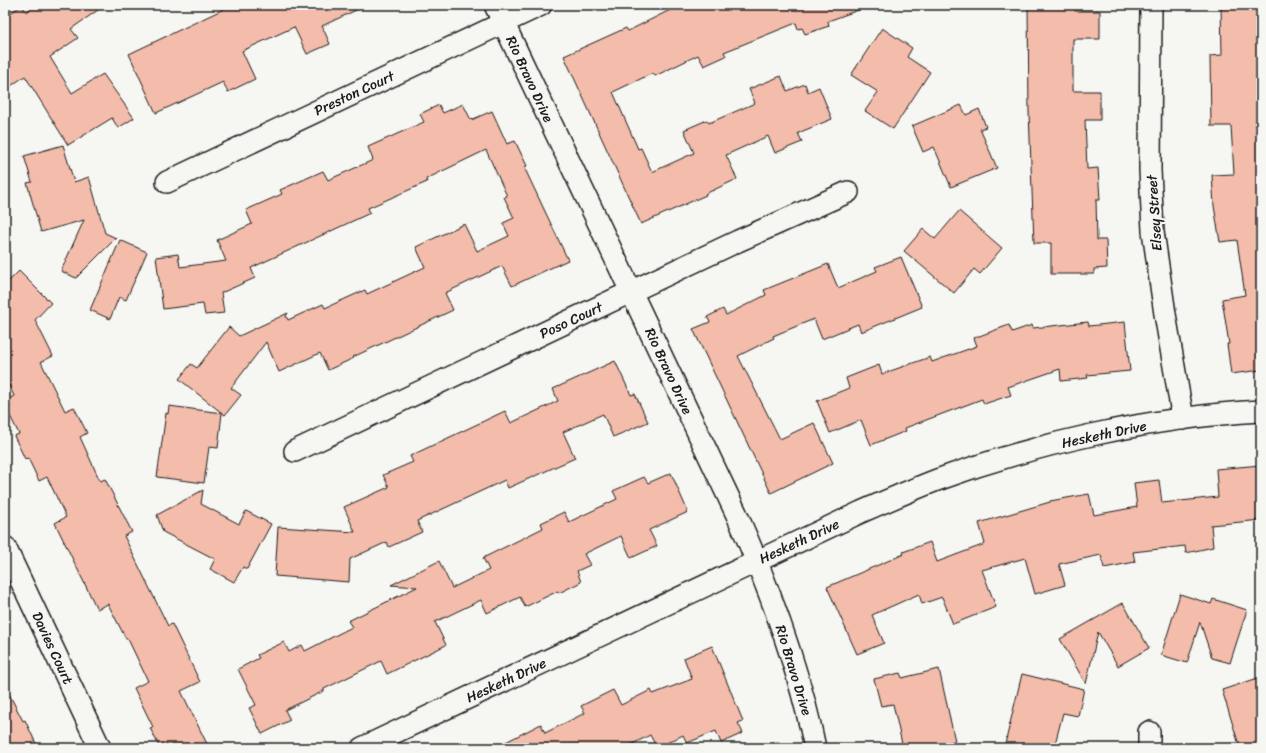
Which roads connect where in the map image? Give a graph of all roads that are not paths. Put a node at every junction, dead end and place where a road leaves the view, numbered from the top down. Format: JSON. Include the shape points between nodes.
{"nodes":[{"id":1,"x":541,"y":5,"type":"edge"},
{"id":2,"x":1150,"y":5,"type":"edge"},
{"id":3,"x":499,"y":14,"type":"edge"},
{"id":4,"x":167,"y":182,"type":"dead end"},
{"id":5,"x":848,"y":192,"type":"dead end"},
{"id":6,"x":631,"y":291,"type":"junction"},
{"id":7,"x":1261,"y":411,"type":"edge"},
{"id":8,"x":1183,"y":419,"type":"junction"},
{"id":9,"x":295,"y":451,"type":"dead end"},
{"id":10,"x":5,"y":547,"type":"edge"},
{"id":11,"x":757,"y":561,"type":"junction"},
{"id":12,"x":100,"y":748,"type":"edge"},
{"id":13,"x":362,"y":748,"type":"edge"},
{"id":14,"x":815,"y":748,"type":"edge"}],
"edges":[{"from":1,"to":3,"type":"street","name":"Preston Court"},
{"from":2,"to":8,"type":"street","name":"Elsey Street","via":[[1150,170],[1153,231],[1164,314]]},
{"from":3,"to":4,"type":"street","name":"Preston Court"},
{"from":3,"to":6,"type":"street","name":"Rio Bravo Drive"},
{"from":5,"to":6,"type":"street","name":"Poso Court"},
{"from":6,"to":9,"type":"street","name":"Poso Court"},
{"from":6,"to":11,"type":"street","name":"Rio Bravo Drive"},
{"from":7,"to":8,"type":"street","name":"Hesketh Drive"},
{"from":8,"to":11,"type":"street","name":"Hesketh Drive","via":[[1093,434],[1014,455],[936,480]]},
{"from":10,"to":12,"type":"street","name":"Davies Court"},
{"from":11,"to":13,"type":"street","name":"Hesketh Drive"},
{"from":11,"to":14,"type":"street","name":"Rio Bravo Drive","via":[[793,659]]}]}
